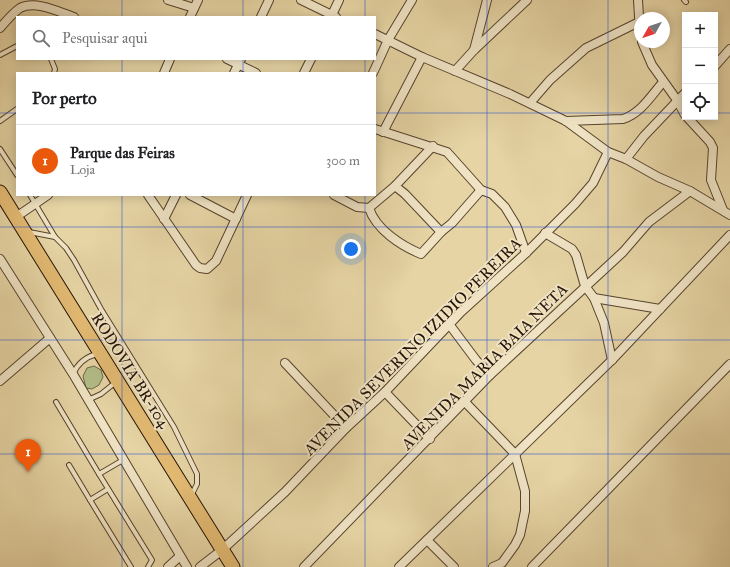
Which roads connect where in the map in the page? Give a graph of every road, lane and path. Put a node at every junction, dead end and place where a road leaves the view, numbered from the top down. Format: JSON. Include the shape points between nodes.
{"nodes":[{"id":1,"x":168,"y":0,"type":"edge"},
{"id":2,"x":198,"y":0,"type":"edge"},
{"id":3,"x":269,"y":0,"type":"edge"},
{"id":4,"x":301,"y":0,"type":"edge"},
{"id":5,"x":339,"y":0,"type":"edge"},
{"id":6,"x":412,"y":0,"type":"edge"},
{"id":7,"x":487,"y":0,"type":"edge"},
{"id":8,"x":527,"y":0,"type":"edge"},
{"id":9,"x":638,"y":0,"type":"edge"},
{"id":10,"x":194,"y":8,"type":"junction"},
{"id":11,"x":638,"y":12,"type":"edge"},
{"id":12,"x":71,"y":16,"type":"edge"},
{"id":13,"x":190,"y":16,"type":"edge"},
{"id":14,"x":261,"y":16,"type":"edge"},
{"id":15,"x":333,"y":16,"type":"edge"},
{"id":16,"x":634,"y":24,"type":"edge"},
{"id":17,"x":0,"y":28,"type":"edge"},
{"id":18,"x":376,"y":34,"type":"edge"},
{"id":19,"x":388,"y":40,"type":"junction"},
{"id":20,"x":16,"y":47,"type":"edge"},
{"id":21,"x":645,"y":48,"type":"edge"},
{"id":22,"x":730,"y":49,"type":"edge"},
{"id":23,"x":474,"y":50,"type":"junction"},
{"id":24,"x":0,"y":55,"type":"edge"},
{"id":25,"x":422,"y":57,"type":"junction"},
{"id":26,"x":51,"y":60,"type":"edge"},
{"id":27,"x":170,"y":60,"type":"edge"},
{"id":28,"x":310,"y":60,"type":"edge"},
{"id":29,"x":240,"y":62,"type":"edge"},
{"id":30,"x":718,"y":63,"type":"edge"},
{"id":31,"x":455,"y":71,"type":"junction"},
{"id":32,"x":54,"y":72,"type":"edge"},
{"id":33,"x":164,"y":72,"type":"edge"},
{"id":34,"x":235,"y":72,"type":"edge"},
{"id":35,"x":255,"y":72,"type":"edge"},
{"id":36,"x":304,"y":72,"type":"edge"},
{"id":37,"x":374,"y":72,"type":"edge"},
{"id":38,"x":663,"y":82,"type":"junction"},
{"id":39,"x":682,"y":96,"type":"edge"},
{"id":40,"x":677,"y":100,"type":"junction"},
{"id":41,"x":530,"y":103,"type":"junction"},
{"id":42,"x":682,"y":109,"type":"edge"},
{"id":43,"x":16,"y":110,"type":"edge"},
{"id":44,"x":690,"y":120,"type":"edge"},
{"id":45,"x":566,"y":121,"type":"junction"},
{"id":46,"x":0,"y":122,"type":"edge"},
{"id":47,"x":376,"y":129,"type":"edge"},
{"id":48,"x":383,"y":132,"type":"junction"},
{"id":49,"x":433,"y":146,"type":"junction"},
{"id":50,"x":0,"y":149,"type":"edge"},
{"id":51,"x":608,"y":152,"type":"junction"},
{"id":52,"x":626,"y":159,"type":"junction"},
{"id":53,"x":16,"y":173,"type":"edge"},
{"id":54,"x":395,"y":186,"type":"junction"},
{"id":55,"x":481,"y":190,"type":"junction"},
{"id":56,"x":690,"y":191,"type":"junction"},
{"id":57,"x":0,"y":192,"type":"edge"},
{"id":58,"x":31,"y":196,"type":"edge"},
{"id":59,"x":47,"y":196,"type":"edge"},
{"id":60,"x":149,"y":196,"type":"edge"},
{"id":61,"x":176,"y":196,"type":"edge"},
{"id":62,"x":192,"y":196,"type":"edge"},
{"id":63,"x":246,"y":196,"type":"edge"},
{"id":64,"x":336,"y":196,"type":"edge"},
{"id":65,"x":36,"y":204,"type":"junction"},
{"id":66,"x":369,"y":208,"type":"junction"},
{"id":67,"x":726,"y":213,"type":"edge"},
{"id":68,"x":16,"y":217,"type":"junction"},
{"id":69,"x":164,"y":219,"type":"junction"},
{"id":70,"x":236,"y":219,"type":"junction"},
{"id":71,"x":25,"y":231,"type":"junction"},
{"id":72,"x":441,"y":232,"type":"junction"},
{"id":73,"x":545,"y":234,"type":"junction"},
{"id":74,"x":730,"y":235,"type":"edge"},
{"id":75,"x":55,"y":237,"type":"junction"},
{"id":76,"x":526,"y":253,"type":"junction"},
{"id":77,"x":0,"y":259,"type":"edge"},
{"id":78,"x":585,"y":286,"type":"junction"},
{"id":79,"x":594,"y":298,"type":"junction"},
{"id":80,"x":660,"y":309,"type":"junction"},
{"id":81,"x":449,"y":324,"type":"junction"},
{"id":82,"x":50,"y":338,"type":"junction"},
{"id":83,"x":100,"y":353,"type":"junction"},
{"id":84,"x":612,"y":360,"type":"junction"},
{"id":85,"x":285,"y":363,"type":"dead end"},
{"id":86,"x":730,"y":364,"type":"edge"},
{"id":87,"x":73,"y":374,"type":"junction"},
{"id":88,"x":490,"y":375,"type":"junction"},
{"id":89,"x":117,"y":380,"type":"junction"},
{"id":90,"x":0,"y":381,"type":"edge"},
{"id":91,"x":385,"y":392,"type":"junction"},
{"id":92,"x":88,"y":400,"type":"junction"},
{"id":93,"x":56,"y":402,"type":"dead end"},
{"id":94,"x":465,"y":402,"type":"junction"},
{"id":95,"x":346,"y":428,"type":"junction"},
{"id":96,"x":430,"y":439,"type":"junction"},
{"id":97,"x":515,"y":454,"type":"junction"},
{"id":98,"x":123,"y":460,"type":"junction"},
{"id":99,"x":69,"y":465,"type":"dead end"},
{"id":100,"x":99,"y":474,"type":"junction"},
{"id":101,"x":108,"y":489,"type":"junction"},
{"id":102,"x":190,"y":498,"type":"junction"},
{"id":103,"x":90,"y":500,"type":"junction"},
{"id":104,"x":427,"y":540,"type":"junction"},
{"id":105,"x":222,"y":550,"type":"junction"},
{"id":106,"x":180,"y":556,"type":"junction"},
{"id":107,"x":130,"y":567,"type":"edge"},
{"id":108,"x":148,"y":567,"type":"edge"},
{"id":109,"x":168,"y":567,"type":"edge"},
{"id":110,"x":186,"y":567,"type":"edge"},
{"id":111,"x":200,"y":567,"type":"edge"},
{"id":112,"x":233,"y":567,"type":"edge"},
{"id":113,"x":304,"y":567,"type":"edge"},
{"id":114,"x":399,"y":567,"type":"edge"},
{"id":115,"x":454,"y":567,"type":"edge"},
{"id":116,"x":493,"y":567,"type":"edge"},
{"id":117,"x":532,"y":567,"type":"edge"}],
"edges":[{"from":1,"to":10,"type":"street"},
{"from":2,"to":10,"type":"street"},
{"from":3,"to":14,"type":"street"},
{"from":4,"to":15,"type":"street"},
{"from":5,"to":15,"type":"street"},
{"from":6,"to":19,"type":"street"},
{"from":7,"to":23,"type":"street"},
{"from":8,"to":23,"type":"street"},
{"from":9,"to":11,"type":"street"},
{"from":10,"to":13,"type":"street"},
{"from":12,"to":17,"type":"street","via":[[50,8],[27,6],[21,8]]},
{"from":16,"to":41,"type":"street","via":[[586,48],[550,80]]},
{"from":18,"to":19,"type":"street"},
{"from":19,"to":25,"type":"street"},
{"from":19,"to":37,"type":"street"},
{"from":20,"to":24,"type":"lane"},
{"from":21,"to":38,"type":"street"},
{"from":22,"to":30,"type":"street"},
{"from":23,"to":31,"type":"street"},
{"from":25,"to":31,"type":"street"},
{"from":25,"to":48,"type":"street"},
{"from":26,"to":32,"type":"lane"},
{"from":27,"to":33,"type":"street"},
{"from":28,"to":36,"type":"street"},
{"from":29,"to":34,"type":"street"},
{"from":29,"to":35,"type":"street"},
{"from":31,"to":41,"type":"street"},
{"from":38,"to":40,"type":"street"},
{"from":38,"to":45,"type":"street","via":[[637,112],[629,117]]},
{"from":39,"to":40,"type":"street"},
{"from":40,"to":42,"type":"street"},
{"from":40,"to":52,"type":"street"},
{"from":41,"to":45,"type":"street"},
{"from":43,"to":46,"type":"lane"},
{"from":44,"to":67,"type":"street","via":[[713,148],[711,180]]},
{"from":45,"to":51,"type":"street"},
{"from":47,"to":48,"type":"street"},
{"from":48,"to":49,"type":"street"},
{"from":49,"to":54,"type":"street"},
{"from":49,"to":55,"type":"street","via":[[447,152]]},
{"from":50,"to":53,"type":"lane"},
{"from":51,"to":52,"type":"street"},
{"from":51,"to":73,"type":"street","name":"AVENIDA SEVERINO IZIDIO PEREIRA","via":[[593,183],[576,204]]},
{"from":52,"to":56,"type":"street"},
{"from":54,"to":66,"type":"street"},
{"from":54,"to":72,"type":"street"},
{"from":55,"to":72,"type":"street"},
{"from":55,"to":76,"type":"street","via":[[492,194],[505,207],[516,225]]},
{"from":56,"to":67,"type":"street"},
{"from":56,"to":78,"type":"street","name":"AVENIDA MARIA BAIA NETA","via":[[649,222],[623,252]]},
{"from":57,"to":68,"type":"highway","name":"RODOVIA BR-104"},
{"from":58,"to":65,"type":"lane"},
{"from":59,"to":65,"type":"street"},
{"from":60,"to":69,"type":"street"},
{"from":61,"to":69,"type":"street"},
{"from":62,"to":70,"type":"street"},
{"from":63,"to":70,"type":"street"},
{"from":64,"to":66,"type":"street","via":[[356,207]]},
{"from":65,"to":68,"type":"street"},
{"from":65,"to":75,"type":"lane"},
{"from":66,"to":72,"type":"street","via":[[375,220],[403,246],[421,254]]},
{"from":68,"to":71,"type":"highway","name":"RODOVIA BR-104"},
{"from":69,"to":70,"type":"street","via":[[196,264],[203,269],[207,269],[216,261]]},
{"from":71,"to":75,"type":"lane"},
{"from":71,"to":83,"type":"highway","name":"RODOVIA BR-104"},
{"from":73,"to":76,"type":"street","name":"AVENIDA SEVERINO IZIDIO PEREIRA"},
{"from":73,"to":78,"type":"street","via":[[572,249]]},
{"from":74,"to":80,"type":"street"},
{"from":75,"to":102,"type":"lane","via":[[74,260],[101,309],[174,427],[197,474],[197,484]]},
{"from":76,"to":81,"type":"street","name":"AVENIDA SEVERINO IZIDIO PEREIRA"},
{"from":77,"to":82,"type":"street"},
{"from":78,"to":79,"type":"street"},
{"from":78,"to":88,"type":"street","name":"AVENIDA MARIA BAIA NETA"},
{"from":79,"to":80,"type":"street"},
{"from":79,"to":84,"type":"street","via":[[604,323]]},
{"from":80,"to":84,"type":"street"},
{"from":81,"to":88,"type":"street"},
{"from":81,"to":91,"type":"street","name":"AVENIDA SEVERINO IZIDIO PEREIRA"},
{"from":82,"to":87,"type":"street"},
{"from":82,"to":90,"type":"street"},
{"from":83,"to":87,"type":"lane","via":[[84,359]]},
{"from":83,"to":89,"type":"highway","name":"RODOVIA BR-104"},
{"from":84,"to":97,"type":"street"},
{"from":85,"to":95,"type":"street"},
{"from":86,"to":117,"type":"street"},
{"from":87,"to":92,"type":"street"},
{"from":88,"to":94,"type":"street","name":"AVENIDA MARIA BAIA NETA"},
{"from":89,"to":92,"type":"lane","via":[[101,394]]},
{"from":89,"to":102,"type":"highway","name":"RODOVIA BR-104"},
{"from":91,"to":95,"type":"street","name":"AVENIDA SEVERINO IZIDIO PEREIRA"},
{"from":91,"to":96,"type":"street"},
{"from":92,"to":98,"type":"street"},
{"from":93,"to":100,"type":"lane"},
{"from":94,"to":96,"type":"street","name":"AVENIDA MARIA BAIA NETA"},
{"from":94,"to":97,"type":"street"},
{"from":95,"to":105,"type":"street","name":"AVENIDA SEVERINO IZIDIO PEREIRA","via":[[284,492]]},
{"from":96,"to":113,"type":"street","name":"AVENIDA MARIA BAIA NETA"},
{"from":97,"to":104,"type":"street"},
{"from":97,"to":116,"type":"street","via":[[525,491],[525,511],[515,545],[502,563]]},
{"from":98,"to":100,"type":"lane"},
{"from":98,"to":106,"type":"street"},
{"from":99,"to":103,"type":"lane"},
{"from":100,"to":101,"type":"lane"},
{"from":101,"to":103,"type":"lane"},
{"from":101,"to":108,"type":"lane","via":[[152,560]]},
{"from":102,"to":105,"type":"highway","name":"RODOVIA BR-104"},
{"from":103,"to":107,"type":"lane"},
{"from":104,"to":114,"type":"street"},
{"from":104,"to":115,"type":"street"},
{"from":105,"to":111,"type":"street","name":"AVENIDA SEVERINO IZIDIO PEREIRA"},
{"from":105,"to":112,"type":"highway","name":"RODOVIA BR-104"},
{"from":106,"to":109,"type":"street"},
{"from":106,"to":110,"type":"street"}]}
